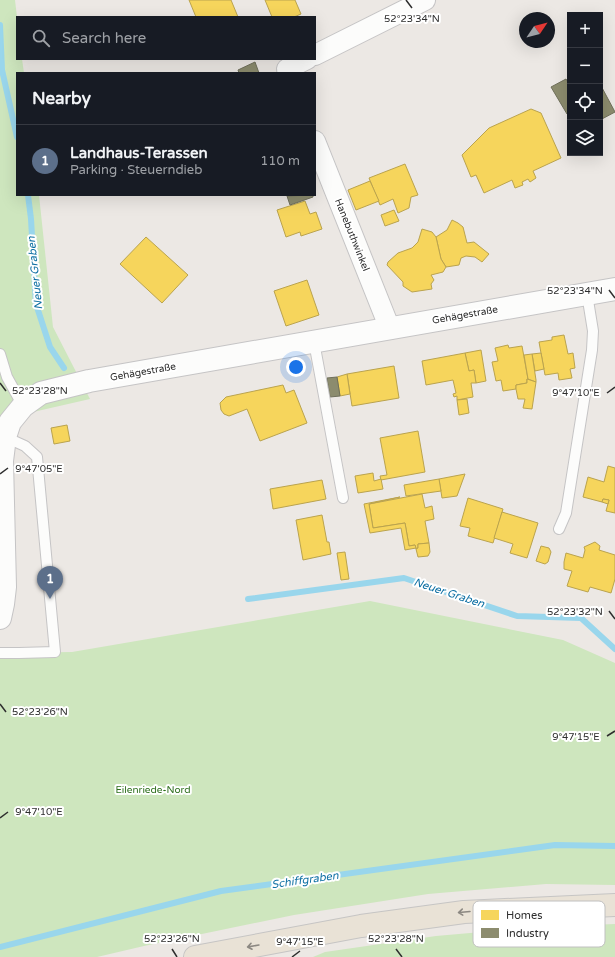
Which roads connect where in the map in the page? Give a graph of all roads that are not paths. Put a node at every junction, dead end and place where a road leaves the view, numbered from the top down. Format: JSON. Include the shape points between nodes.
{"nodes":[{"id":1,"x":424,"y":0,"type":"edge"},
{"id":2,"x":316,"y":54,"type":"edge"},
{"id":3,"x":305,"y":60,"type":"edge"},
{"id":4,"x":288,"y":72,"type":"edge"},
{"id":5,"x":316,"y":143,"type":"edge"},
{"id":6,"x":615,"y":289,"type":"edge"},
{"id":7,"x":587,"y":294,"type":"junction"},
{"id":8,"x":390,"y":328,"type":"junction"},
{"id":9,"x":314,"y":342,"type":"junction"},
{"id":10,"x":0,"y":354,"type":"edge"},
{"id":11,"x":23,"y":406,"type":"junction"},
{"id":12,"x":5,"y":437,"type":"junction"},
{"id":13,"x":342,"y":498,"type":"dead end"},
{"id":14,"x":559,"y":529,"type":"dead end"},
{"id":15,"x":2,"y":578,"type":"edge"},
{"id":16,"x":0,"y":618,"type":"edge"},
{"id":17,"x":0,"y":653,"type":"edge"},
{"id":18,"x":605,"y":905,"type":"edge"},
{"id":19,"x":615,"y":905,"type":"edge"},
{"id":20,"x":473,"y":912,"type":"edge"},
{"id":21,"x":195,"y":957,"type":"edge"}],
"edges":[{"from":1,"to":2,"type":"street"},
{"from":3,"to":4,"type":"street","via":[[287,69]]},
{"from":5,"to":8,"type":"street","name":"Hanebuthwinkel"},
{"from":6,"to":7,"type":"street","name":"Gehägestraße"},
{"from":7,"to":8,"type":"street","name":"Gehägestraße"},
{"from":7,"to":14,"type":"lane","via":[[593,331],[592,350],[566,512]]},
{"from":8,"to":9,"type":"street","name":"Gehägestraße"},
{"from":9,"to":11,"type":"street","name":"Gehägestraße","via":[[89,381],[40,393]]},
{"from":9,"to":13,"type":"lane"},
{"from":10,"to":11,"type":"lane","via":[[7,377]]},
{"from":11,"to":12,"type":"street","name":"Gehägestraße","via":[[10,422]]},
{"from":12,"to":15,"type":"street","name":"Gehägestraße","via":[[2,461]]},
{"from":12,"to":17,"type":"lane","via":[[25,446],[37,457],[55,652]]},
{"from":15,"to":16,"type":"street","name":"Gehägestraße","via":[[3,604]]},
{"from":19,"to":18,"type":"highway","one_way":true},
{"from":20,"to":21,"type":"highway","one_way":true,"via":[[362,926]]}]}
